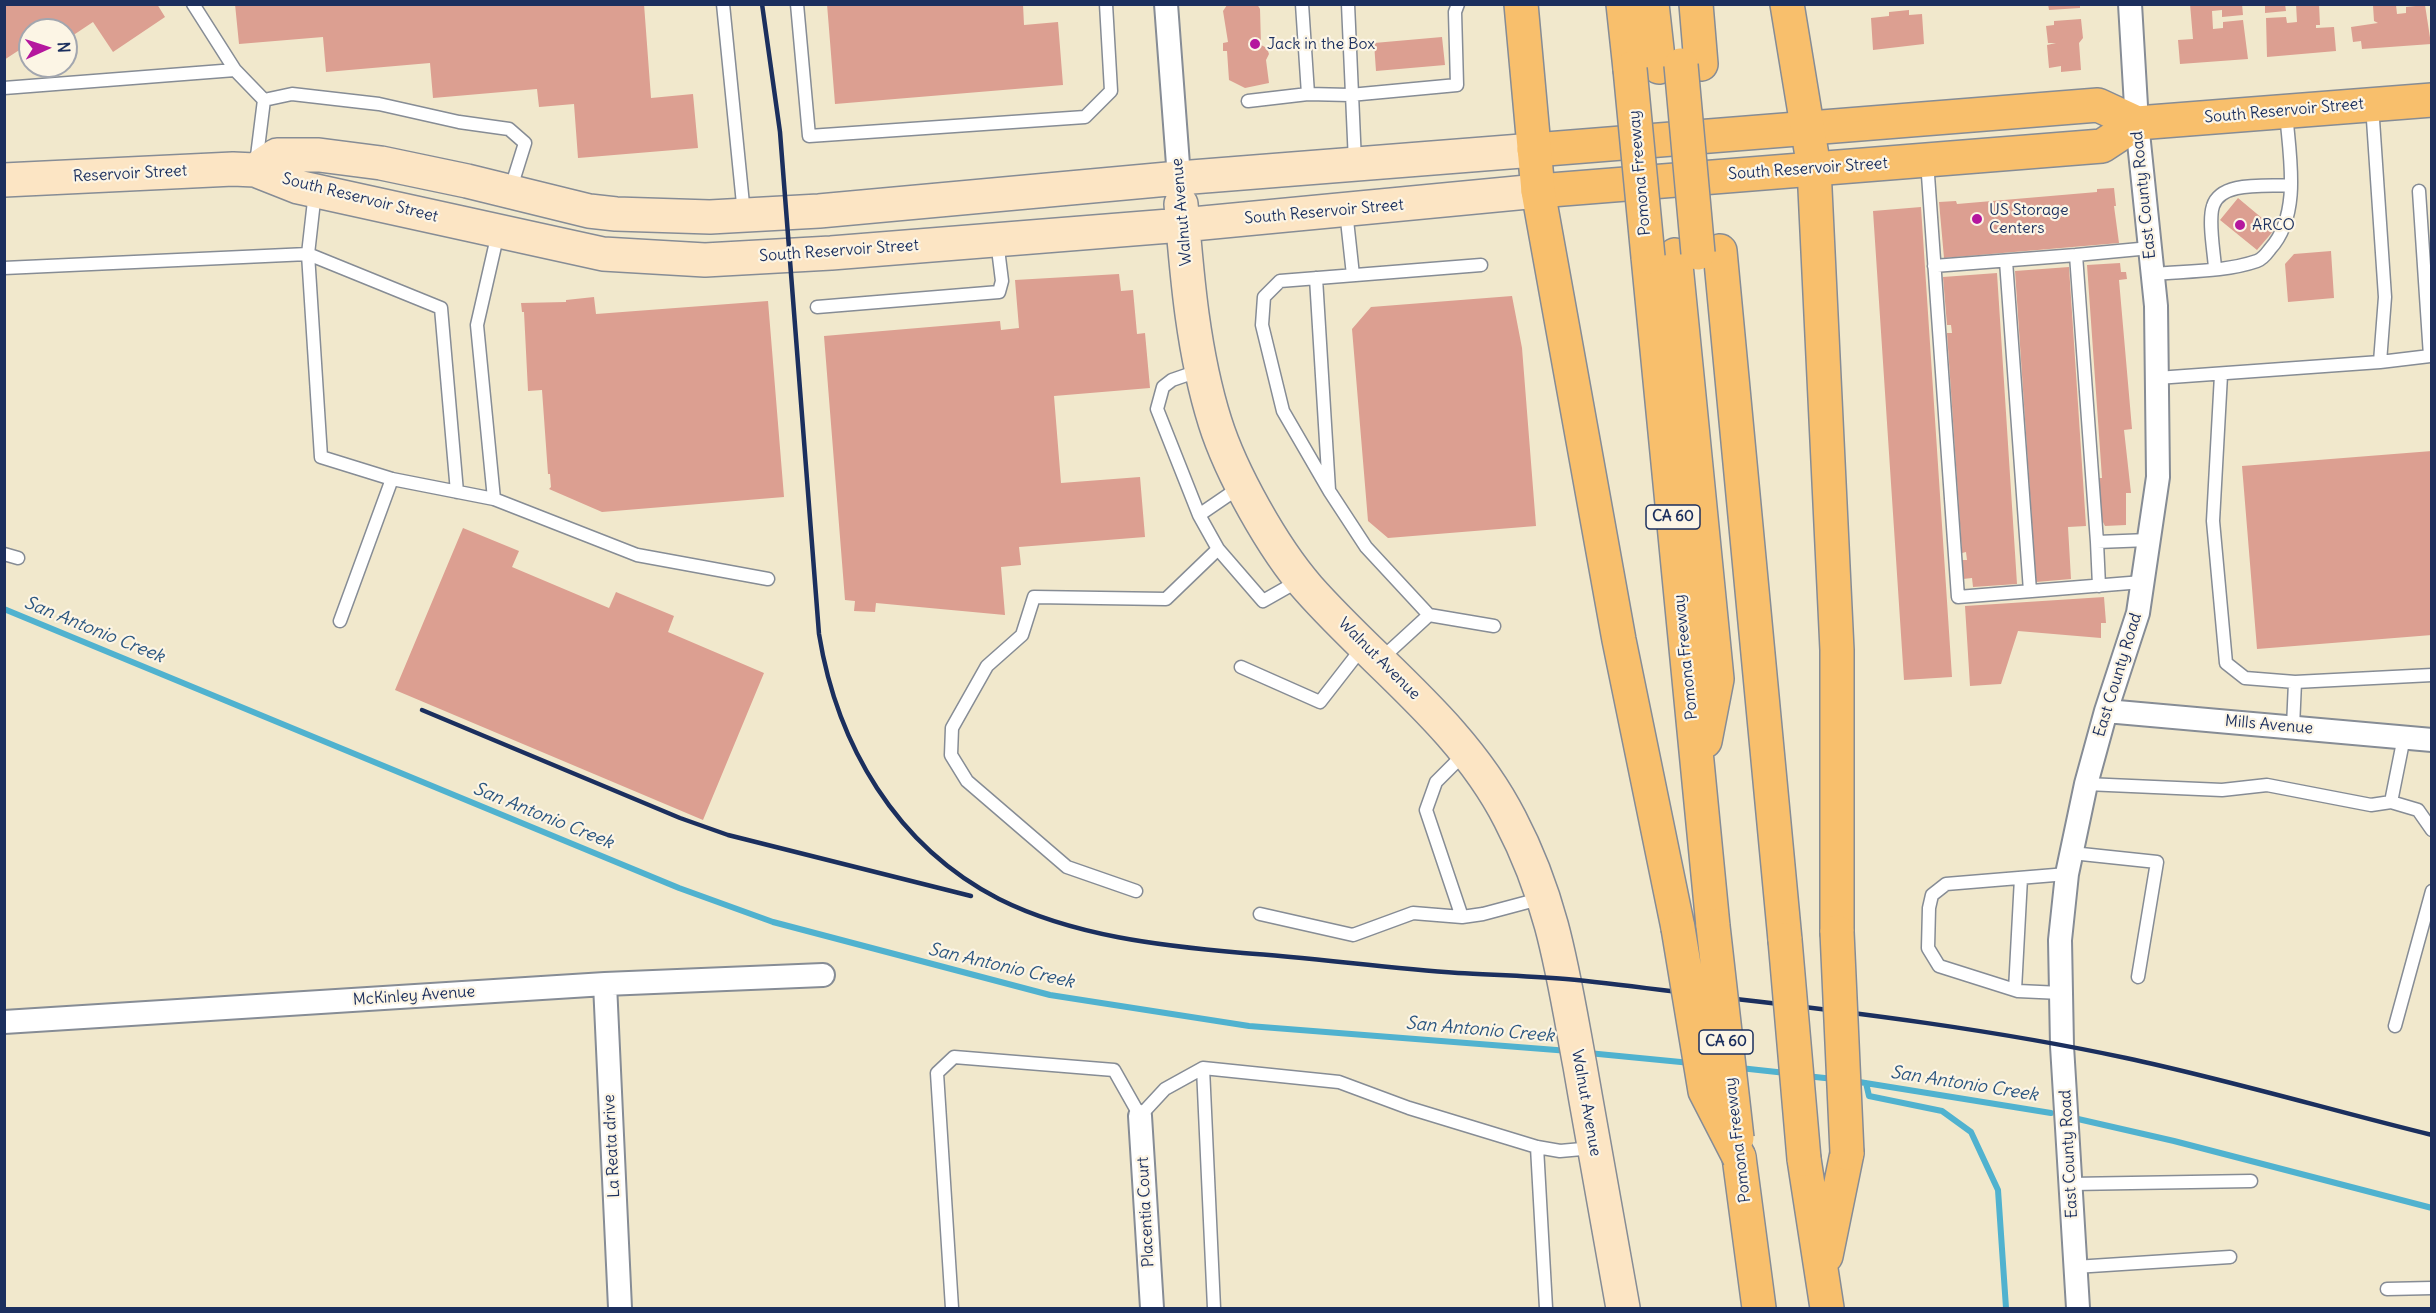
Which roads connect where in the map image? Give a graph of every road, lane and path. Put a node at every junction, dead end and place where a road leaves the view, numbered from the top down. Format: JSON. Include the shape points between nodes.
{"nodes":[{"id":1,"x":193,"y":4,"type":"edge"},
{"id":2,"x":723,"y":4,"type":"edge"},
{"id":3,"x":797,"y":4,"type":"edge"},
{"id":4,"x":1106,"y":4,"type":"edge"},
{"id":5,"x":1166,"y":4,"type":"edge"},
{"id":6,"x":1302,"y":4,"type":"edge"},
{"id":7,"x":1458,"y":4,"type":"edge"},
{"id":8,"x":1521,"y":4,"type":"edge"},
{"id":9,"x":1623,"y":4,"type":"edge"},
{"id":10,"x":1652,"y":4,"type":"edge"},
{"id":11,"x":1675,"y":4,"type":"edge"},
{"id":12,"x":1696,"y":4,"type":"edge"},
{"id":13,"x":1787,"y":4,"type":"edge"},
{"id":14,"x":2130,"y":4,"type":"edge"},
{"id":15,"x":1347,"y":5,"type":"edge"},
{"id":16,"x":1668,"y":66,"type":"junction"},
{"id":17,"x":235,"y":70,"type":"junction"},
{"id":18,"x":4,"y":88,"type":"edge"},
{"id":19,"x":1308,"y":94,"type":"junction"},
{"id":20,"x":1350,"y":95,"type":"junction"},
{"id":21,"x":264,"y":100,"type":"junction"},
{"id":22,"x":1248,"y":100,"type":"dead end"},
{"id":23,"x":2432,"y":100,"type":"edge"},
{"id":24,"x":2372,"y":104,"type":"junction"},
{"id":25,"x":2286,"y":110,"type":"junction"},
{"id":26,"x":2137,"y":123,"type":"junction"},
{"id":27,"x":1810,"y":130,"type":"junction"},
{"id":28,"x":1534,"y":150,"type":"junction"},
{"id":29,"x":319,"y":155,"type":"junction"},
{"id":30,"x":1927,"y":161,"type":"junction"},
{"id":31,"x":1355,"y":164,"type":"junction"},
{"id":32,"x":1814,"y":168,"type":"junction"},
{"id":33,"x":255,"y":170,"type":"junction"},
{"id":34,"x":1179,"y":178,"type":"junction"},
{"id":35,"x":4,"y":180,"type":"edge"},
{"id":36,"x":2290,"y":185,"type":"junction"},
{"id":37,"x":316,"y":191,"type":"junction"},
{"id":38,"x":1538,"y":191,"type":"junction"},
{"id":39,"x":2419,"y":191,"type":"dead end"},
{"id":40,"x":510,"y":192,"type":"junction"},
{"id":41,"x":1346,"y":210,"type":"junction"},
{"id":42,"x":744,"y":215,"type":"junction"},
{"id":43,"x":1182,"y":225,"type":"junction"},
{"id":44,"x":499,"y":232,"type":"junction"},
{"id":45,"x":997,"y":240,"type":"junction"},
{"id":46,"x":2150,"y":248,"type":"junction"},
{"id":47,"x":308,"y":254,"type":"junction"},
{"id":48,"x":1685,"y":254,"type":"junction"},
{"id":49,"x":2076,"y":255,"type":"junction"},
{"id":50,"x":2006,"y":261,"type":"junction"},
{"id":51,"x":1481,"y":265,"type":"dead end"},
{"id":52,"x":1935,"y":266,"type":"junction"},
{"id":53,"x":4,"y":267,"type":"edge"},
{"id":54,"x":2215,"y":268,"type":"junction"},
{"id":55,"x":2153,"y":274,"type":"junction"},
{"id":56,"x":1353,"y":275,"type":"junction"},
{"id":57,"x":1316,"y":278,"type":"junction"},
{"id":58,"x":817,"y":307,"type":"dead end"},
{"id":59,"x":2380,"y":362,"type":"junction"},
{"id":60,"x":1202,"y":369,"type":"junction"},
{"id":61,"x":2221,"y":375,"type":"junction"},
{"id":62,"x":2157,"y":378,"type":"junction"},
{"id":63,"x":392,"y":479,"type":"junction"},
{"id":64,"x":1243,"y":486,"type":"junction"},
{"id":65,"x":457,"y":492,"type":"junction"},
{"id":66,"x":1329,"y":492,"type":"junction"},
{"id":67,"x":494,"y":499,"type":"junction"},
{"id":68,"x":1199,"y":515,"type":"junction"},
{"id":69,"x":2149,"y":540,"type":"junction"},
{"id":70,"x":2097,"y":542,"type":"junction"},
{"id":71,"x":1218,"y":549,"type":"junction"},
{"id":72,"x":4,"y":554,"type":"edge"},
{"id":73,"x":18,"y":558,"type":"dead end"},
{"id":74,"x":768,"y":579,"type":"dead end"},
{"id":75,"x":1302,"y":579,"type":"junction"},
{"id":76,"x":2142,"y":582,"type":"junction"},
{"id":77,"x":2099,"y":586,"type":"junction"},
{"id":78,"x":2030,"y":591,"type":"junction"},
{"id":79,"x":1429,"y":615,"type":"junction"},
{"id":80,"x":340,"y":621,"type":"dead end"},
{"id":81,"x":1494,"y":626,"type":"dead end"},
{"id":82,"x":1372,"y":652,"type":"junction"},
{"id":83,"x":1241,"y":667,"type":"dead end"},
{"id":84,"x":2432,"y":675,"type":"edge"},
{"id":85,"x":2295,"y":682,"type":"junction"},
{"id":86,"x":2106,"y":711,"type":"junction"},
{"id":87,"x":2293,"y":728,"type":"junction"},
{"id":88,"x":2404,"y":737,"type":"junction"},
{"id":89,"x":2432,"y":740,"type":"edge"},
{"id":90,"x":1466,"y":752,"type":"junction"},
{"id":91,"x":2086,"y":784,"type":"junction"},
{"id":92,"x":2391,"y":801,"type":"junction"},
{"id":93,"x":2432,"y":830,"type":"edge"},
{"id":94,"x":2070,"y":863,"type":"junction"},
{"id":95,"x":2021,"y":878,"type":"junction"},
{"id":96,"x":1136,"y":891,"type":"dead end"},
{"id":97,"x":2432,"y":891,"type":"edge"},
{"id":98,"x":1544,"y":897,"type":"junction"},
{"id":99,"x":1260,"y":914,"type":"dead end"},
{"id":100,"x":1462,"y":917,"type":"junction"},
{"id":101,"x":823,"y":975,"type":"dead end"},
{"id":102,"x":2138,"y":977,"type":"dead end"},
{"id":103,"x":605,"y":984,"type":"junction"},
{"id":104,"x":2014,"y":990,"type":"junction"},
{"id":105,"x":2061,"y":993,"type":"junction"},
{"id":106,"x":4,"y":1022,"type":"edge"},
{"id":107,"x":2395,"y":1026,"type":"dead end"},
{"id":108,"x":1203,"y":1068,"type":"junction"},
{"id":109,"x":1140,"y":1116,"type":"junction"},
{"id":110,"x":1537,"y":1147,"type":"junction"},
{"id":111,"x":1594,"y":1148,"type":"junction"},
{"id":112,"x":1739,"y":1157,"type":"junction"},
{"id":113,"x":2251,"y":1181,"type":"dead end"},
{"id":114,"x":2071,"y":1184,"type":"junction"},
{"id":115,"x":2230,"y":1257,"type":"dead end"},
{"id":116,"x":2075,"y":1267,"type":"junction"},
{"id":117,"x":2432,"y":1288,"type":"edge"},
{"id":118,"x":2387,"y":1289,"type":"dead end"},
{"id":119,"x":1824,"y":1293,"type":"edge"},
{"id":120,"x":620,"y":1308,"type":"edge"},
{"id":121,"x":952,"y":1308,"type":"edge"},
{"id":122,"x":1152,"y":1308,"type":"edge"},
{"id":123,"x":1214,"y":1308,"type":"edge"},
{"id":124,"x":1546,"y":1308,"type":"edge"},
{"id":125,"x":1623,"y":1308,"type":"edge"},
{"id":126,"x":1759,"y":1308,"type":"edge"},
{"id":127,"x":2078,"y":1308,"type":"edge"}],
"edges":[{"from":1,"to":17,"type":"lane"},
{"from":2,"to":42,"type":"lane"},
{"from":3,"to":4,"type":"lane","via":[[809,136],[1085,117],[1111,91]]},
{"from":5,"to":34,"type":"street","name":"Walnut Avenue"},
{"from":6,"to":19,"type":"lane"},
{"from":7,"to":20,"type":"lane","via":[[1457,85]]},
{"from":8,"to":28,"type":"main road"},
{"from":9,"to":16,"type":"main road","name":"Pomona Freeway","number":"CA 60"},
{"from":10,"to":16,"type":"main road"},
{"from":11,"to":16,"type":"main road"},
{"from":12,"to":16,"type":"main road","name":"Pomona Freeway","number":"CA 60"},
{"from":13,"to":27,"type":"main road"},
{"from":14,"to":26,"type":"street","name":"East County Road"},
{"from":15,"to":20,"type":"lane"},
{"from":16,"to":48,"type":"main road","name":"Pomona Freeway","number":"CA 60","bridge":true},
{"from":16,"to":48,"type":"main road","name":"Pomona Freeway","number":"CA 60"},
{"from":17,"to":18,"type":"lane"},
{"from":17,"to":21,"type":"lane"},
{"from":19,"to":20,"type":"lane"},
{"from":19,"to":22,"type":"lane"},
{"from":20,"to":31,"type":"lane"},
{"from":21,"to":33,"type":"lane"},
{"from":21,"to":40,"type":"lane","via":[[292,94],[379,104],[509,129],[525,143]]},
{"from":23,"to":24,"type":"main road","name":"South Reservoir Street"},
{"from":24,"to":25,"type":"main road","name":"South Reservoir Street"},
{"from":24,"to":59,"type":"lane","via":[[2385,297]]},
{"from":25,"to":26,"type":"main road","name":"South Reservoir Street"},
{"from":25,"to":36,"type":"lane"},
{"from":26,"to":27,"type":"main road","name":"South Reservoir Street","via":[[2098,105]]},
{"from":26,"to":30,"type":"main road","name":"South Reservoir Street","via":[[2102,146]]},
{"from":26,"to":46,"type":"street","name":"East County Road"},
{"from":27,"to":28,"type":"main road","name":"South Reservoir Street"},
{"from":27,"to":32,"type":"main road"},
{"from":28,"to":31,"type":"main road","name":"South Reservoir Street"},
{"from":28,"to":38,"type":"main road"},
{"from":29,"to":33,"type":"main road","name":"South Reservoir Street","via":[[277,155]]},
{"from":29,"to":37,"type":"main road"},
{"from":29,"to":40,"type":"main road","name":"South Reservoir Street","via":[[391,165]]},
{"from":30,"to":32,"type":"main road","name":"South Reservoir Street"},
{"from":30,"to":52,"type":"lane"},
{"from":31,"to":34,"type":"main road","name":"South Reservoir Street"},
{"from":32,"to":38,"type":"main road","name":"South Reservoir Street"},
{"from":32,"to":119,"type":"main road","bridge":true,"via":[[1836,628],[1837,932],[1847,1153]]},
{"from":33,"to":35,"type":"main road","name":"Reservoir Street"},
{"from":33,"to":37,"type":"main road","name":"South Reservoir Street"},
{"from":34,"to":42,"type":"main road","name":"South Reservoir Street","via":[[819,212]]},
{"from":34,"to":43,"type":"main road","name":"Walnut Avenue"},
{"from":36,"to":54,"type":"lane","via":[[2289,210],[2274,245],[2260,261]]},
{"from":36,"to":54,"type":"lane","via":[[2231,189],[2220,195],[2212,207]]},
{"from":37,"to":44,"type":"main road","name":"South Reservoir Street"},
{"from":37,"to":47,"type":"lane"},
{"from":38,"to":41,"type":"main road","name":"South Reservoir Street"},
{"from":38,"to":112,"type":"main road","bridge":true,"via":[[1705,1091]]},
{"from":39,"to":59,"type":"lane","via":[[2430,356]]},
{"from":40,"to":42,"type":"main road","name":"South Reservoir Street","via":[[616,214]]},
{"from":40,"to":44,"type":"main road"},
{"from":41,"to":43,"type":"main road","name":"South Reservoir Street"},
{"from":41,"to":56,"type":"lane"},
{"from":43,"to":45,"type":"main road","name":"South Reservoir Street"},
{"from":43,"to":60,"type":"main road","name":"Walnut Avenue","via":[[1191,315]]},
{"from":44,"to":45,"type":"main road","name":"South Reservoir Street","via":[[603,254],[705,261]]},
{"from":44,"to":67,"type":"lane","via":[[477,325]]},
{"from":45,"to":58,"type":"lane","via":[[1002,281],[999,292]]},
{"from":46,"to":49,"type":"lane"},
{"from":46,"to":55,"type":"street","name":"East County Road"},
{"from":47,"to":53,"type":"lane"},
{"from":47,"to":63,"type":"lane","via":[[321,457]]},
{"from":47,"to":65,"type":"lane","via":[[441,308]]},
{"from":48,"to":112,"type":"main road","name":"Pomona Freeway","number":"CA 60","bridge":true,"via":[[1698,778]]},
{"from":48,"to":119,"type":"main road","name":"Pomona Freeway","number":"CA 60","bridge":true,"via":[[1769,763],[1803,1159]]},
{"from":49,"to":50,"type":"lane"},
{"from":49,"to":70,"type":"lane"},
{"from":50,"to":52,"type":"lane"},
{"from":50,"to":78,"type":"lane"},
{"from":51,"to":56,"type":"lane"},
{"from":52,"to":78,"type":"lane","via":[[1958,597]]},
{"from":54,"to":55,"type":"lane"},
{"from":55,"to":62,"type":"street","name":"East County Road"},
{"from":56,"to":57,"type":"lane"},
{"from":57,"to":66,"type":"lane"},
{"from":57,"to":66,"type":"lane","via":[[1280,281],[1264,297],[1262,325],[1283,411]]},
{"from":59,"to":61,"type":"lane"},
{"from":60,"to":64,"type":"main road","name":"Walnut Avenue","via":[[1216,424]]},
{"from":60,"to":68,"type":"lane","via":[[1163,387],[1157,409]]},
{"from":61,"to":62,"type":"lane"},
{"from":61,"to":85,"type":"lane","via":[[2213,521],[2226,663],[2245,678]]},
{"from":62,"to":69,"type":"street","name":"East County Road","via":[[2158,477]]},
{"from":63,"to":65,"type":"lane"},
{"from":63,"to":80,"type":"lane"},
{"from":64,"to":68,"type":"lane"},
{"from":64,"to":75,"type":"main road","name":"Walnut Avenue","via":[[1277,548]]},
{"from":65,"to":67,"type":"lane"},
{"from":66,"to":79,"type":"lane","via":[[1366,547]]},
{"from":67,"to":74,"type":"lane","via":[[637,555]]},
{"from":68,"to":71,"type":"lane"},
{"from":69,"to":70,"type":"lane"},
{"from":69,"to":76,"type":"street","name":"East County Road"},
{"from":70,"to":77,"type":"lane"},
{"from":71,"to":75,"type":"lane","via":[[1263,601]]},
{"from":71,"to":96,"type":"lane","via":[[1166,599],[1034,597],[1022,635],[987,666],[952,728],[951,755],[968,781],[995,807],[1067,867]]},
{"from":72,"to":73,"type":"lane"},
{"from":75,"to":82,"type":"main road","name":"Walnut Avenue"},
{"from":76,"to":77,"type":"lane"},
{"from":76,"to":86,"type":"street","name":"East County Road","via":[[2138,613]]},
{"from":77,"to":78,"type":"lane"},
{"from":79,"to":81,"type":"lane"},
{"from":79,"to":82,"type":"lane"},
{"from":82,"to":83,"type":"lane","via":[[1320,702]]},
{"from":82,"to":90,"type":"main road","name":"Walnut Avenue","via":[[1446,726]]},
{"from":84,"to":85,"type":"lane"},
{"from":85,"to":87,"type":"lane"},
{"from":86,"to":87,"type":"street","name":"Mills Avenue"},
{"from":86,"to":91,"type":"street","name":"East County Road"},
{"from":87,"to":88,"type":"street","name":"Mills Avenue"},
{"from":88,"to":89,"type":"street","name":"Mills Avenue"},
{"from":88,"to":92,"type":"lane"},
{"from":90,"to":98,"type":"main road","name":"Walnut Avenue","via":[[1510,817]]},
{"from":90,"to":100,"type":"lane","via":[[1436,782],[1426,810]]},
{"from":91,"to":92,"type":"lane","via":[[2222,790],[2267,785],[2371,805]]},
{"from":91,"to":94,"type":"street","name":"East County Road"},
{"from":92,"to":93,"type":"lane","via":[[2418,810]]},
{"from":94,"to":95,"type":"lane"},
{"from":94,"to":102,"type":"lane","via":[[2157,862]]},
{"from":94,"to":105,"type":"street","name":"East County Road","via":[[2060,940]]},
{"from":95,"to":104,"type":"lane"},
{"from":95,"to":104,"type":"lane","via":[[1946,884],[1932,896],[1929,908],[1928,948],[1939,966]]},
{"from":97,"to":107,"type":"lane"},
{"from":98,"to":100,"type":"lane"},
{"from":98,"to":111,"type":"main road","name":"Walnut Avenue","via":[[1563,968]]},
{"from":99,"to":100,"type":"lane","via":[[1353,935],[1413,913]]},
{"from":101,"to":103,"type":"street","name":"McKinley Avenue"},
{"from":103,"to":106,"type":"street","name":"McKinley Avenue"},
{"from":103,"to":120,"type":"street","name":"La Reata drive"},
{"from":104,"to":105,"type":"lane"},
{"from":105,"to":114,"type":"street","name":"East County Road"},
{"from":108,"to":109,"type":"lane","via":[[1165,1089]]},
{"from":108,"to":110,"type":"lane","via":[[1339,1083]]},
{"from":108,"to":123,"type":"lane"},
{"from":109,"to":121,"type":"lane","via":[[1114,1070],[954,1057],[937,1073]]},
{"from":109,"to":122,"type":"street","name":"Placentia Court"},
{"from":110,"to":111,"type":"lane","via":[[1560,1151]]},
{"from":110,"to":124,"type":"lane"},
{"from":111,"to":125,"type":"main road","name":"Walnut Avenue"},
{"from":112,"to":126,"type":"main road","name":"Pomona Freeway","number":"CA 60"},
{"from":113,"to":114,"type":"lane"},
{"from":114,"to":116,"type":"street","name":"East County Road"},
{"from":115,"to":116,"type":"lane"},
{"from":116,"to":127,"type":"street","name":"East County Road"},
{"from":117,"to":118,"type":"lane"}]}
